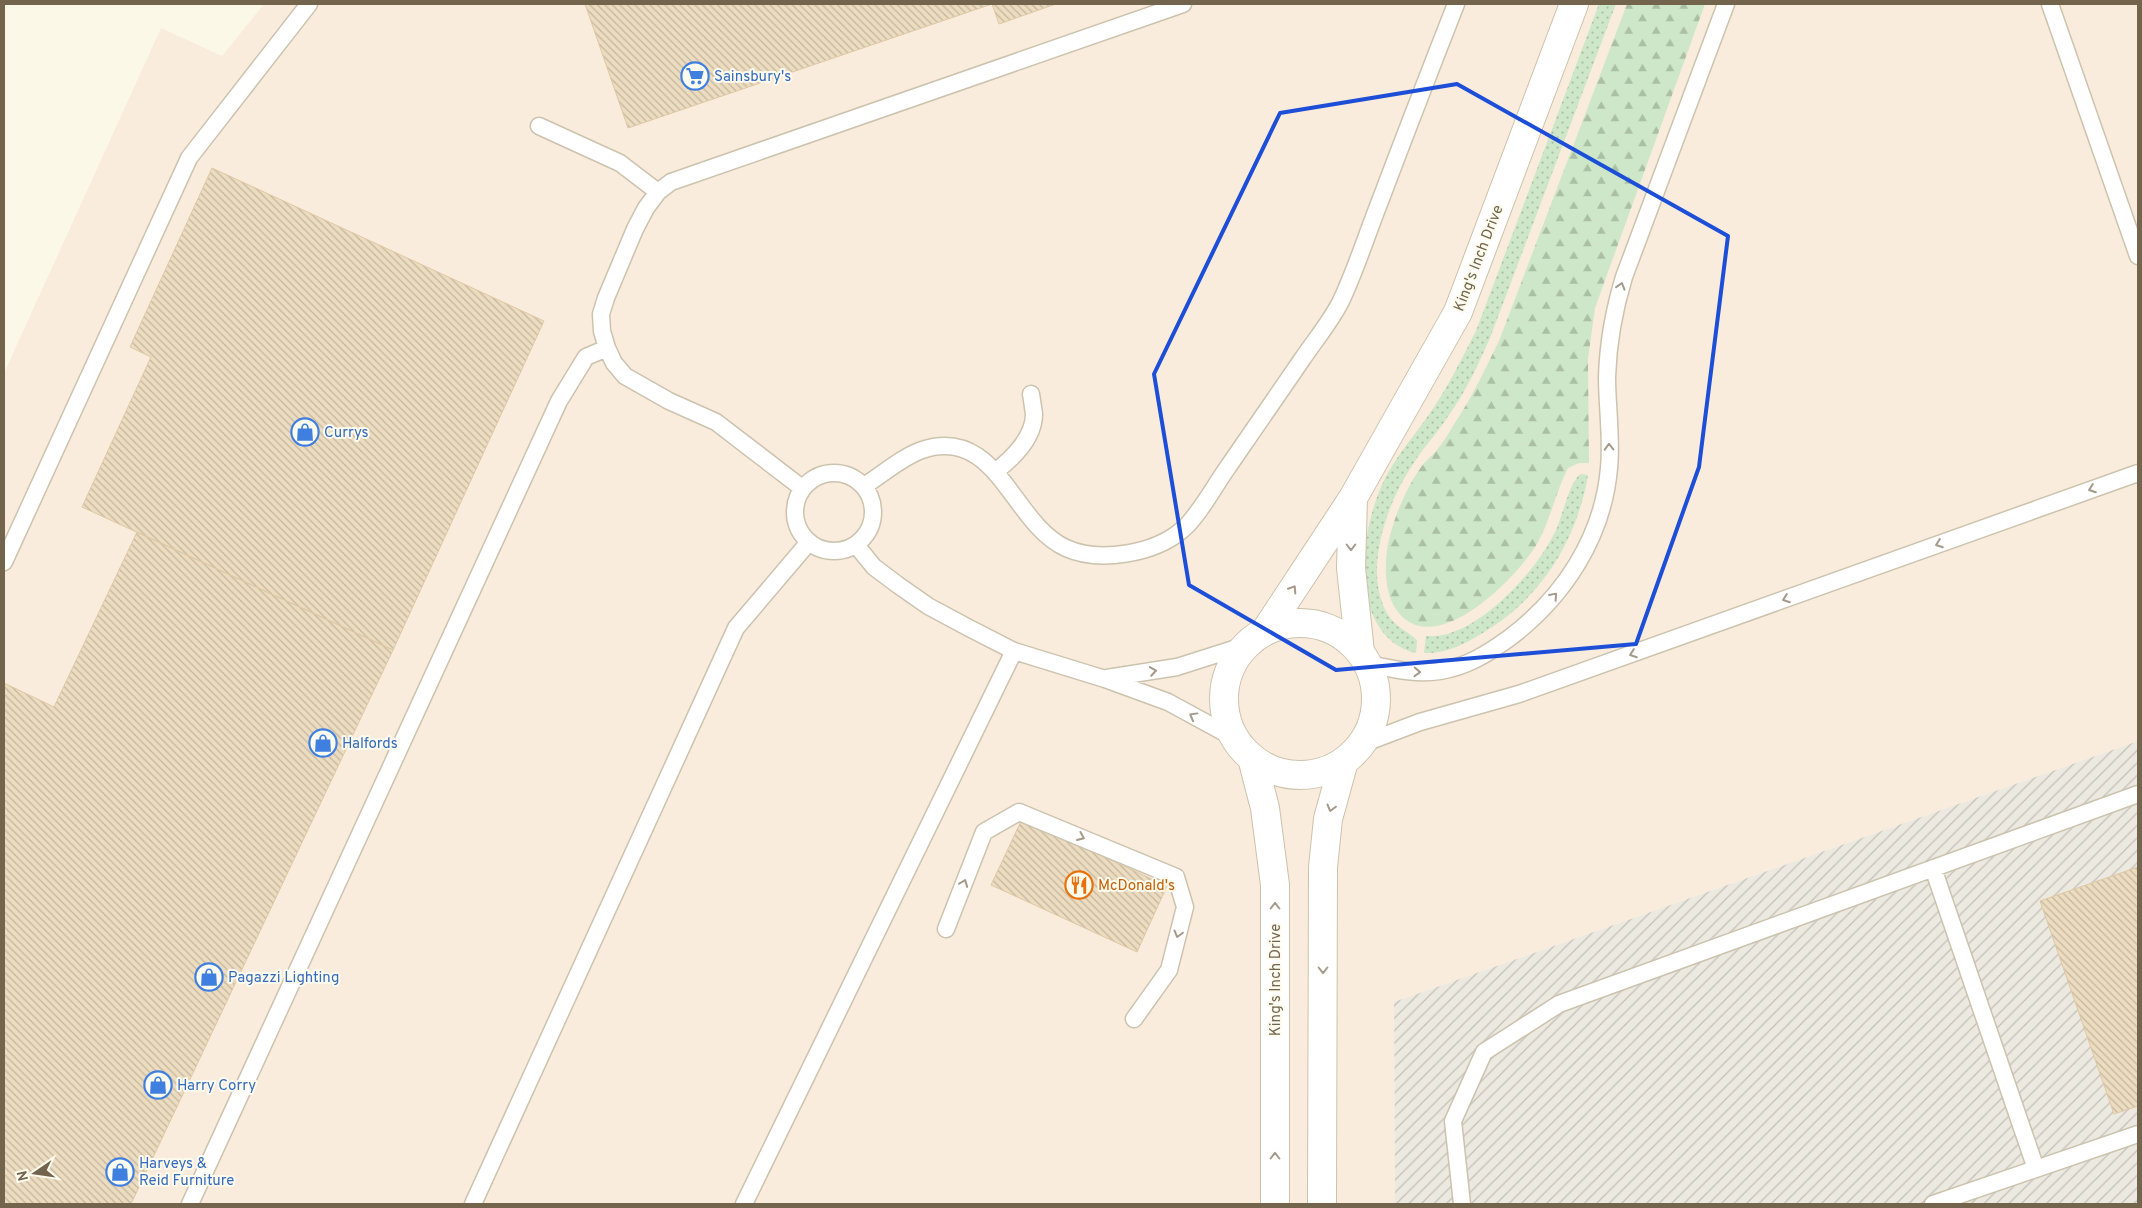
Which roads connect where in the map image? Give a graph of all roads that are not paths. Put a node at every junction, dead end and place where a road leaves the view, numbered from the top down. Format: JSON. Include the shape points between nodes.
{"nodes":[{"id":1,"x":309,"y":4,"type":"edge"},
{"id":2,"x":1184,"y":4,"type":"edge"},
{"id":3,"x":1456,"y":4,"type":"edge"},
{"id":4,"x":1574,"y":4,"type":"edge"},
{"id":5,"x":1726,"y":4,"type":"edge"},
{"id":6,"x":2050,"y":4,"type":"edge"},
{"id":7,"x":539,"y":126,"type":"dead end"},
{"id":8,"x":658,"y":192,"type":"junction"},
{"id":9,"x":2138,"y":256,"type":"edge"},
{"id":10,"x":607,"y":348,"type":"junction"},
{"id":11,"x":1031,"y":394,"type":"dead end"},
{"id":12,"x":996,"y":471,"type":"junction"},
{"id":13,"x":2138,"y":473,"type":"edge"},
{"id":14,"x":864,"y":486,"type":"junction"},
{"id":15,"x":802,"y":488,"type":"junction"},
{"id":16,"x":1353,"y":498,"type":"junction"},
{"id":17,"x":808,"y":542,"type":"junction"},
{"id":18,"x":856,"y":545,"type":"junction"},
{"id":19,"x":4,"y":562,"type":"edge"},
{"id":20,"x":1256,"y":638,"type":"junction"},
{"id":21,"x":1014,"y":651,"type":"junction"},
{"id":22,"x":1365,"y":658,"type":"junction"},
{"id":23,"x":1105,"y":678,"type":"junction"},
{"id":24,"x":1244,"y":748,"type":"junction"},
{"id":25,"x":1352,"y":753,"type":"junction"},
{"id":26,"x":2138,"y":794,"type":"edge"},
{"id":27,"x":1933,"y":868,"type":"junction"},
{"id":28,"x":946,"y":928,"type":"dead end"},
{"id":29,"x":1134,"y":1020,"type":"dead end"},
{"id":30,"x":2138,"y":1134,"type":"edge"},
{"id":31,"x":2036,"y":1169,"type":"junction"},
{"id":32,"x":190,"y":1204,"type":"edge"},
{"id":33,"x":474,"y":1204,"type":"edge"},
{"id":34,"x":744,"y":1204,"type":"edge"},
{"id":35,"x":1275,"y":1204,"type":"edge"},
{"id":36,"x":1322,"y":1204,"type":"edge"},
{"id":37,"x":1462,"y":1204,"type":"edge"},
{"id":38,"x":1933,"y":1204,"type":"edge"}],
"edges":[{"from":1,"to":19,"type":"lane","via":[[189,158]]},
{"from":2,"to":8,"type":"lane","via":[[671,182]]},
{"from":3,"to":12,"type":"lane","via":[[1340,303],[1181,531],[1122,555],[1078,552],[1050,538]]},
{"from":4,"to":16,"type":"street","name":"King's Inch Drive","via":[[1458,312]]},
{"from":22,"to":5,"type":"lane","one_way":true,"via":[[1417,673],[1469,663],[1486,655],[1527,625],[1567,582],[1578,564],[1597,524],[1609,468],[1607,377],[1615,308]]},
{"from":6,"to":9,"type":"lane"},
{"from":7,"to":8,"type":"lane","via":[[620,163]]},
{"from":8,"to":10,"type":"lane","via":[[635,229],[601,314]]},
{"from":10,"to":15,"type":"lane","via":[[614,363],[626,376],[668,401],[716,422]]},
{"from":10,"to":32,"type":"lane","via":[[586,357],[559,401]]},
{"from":11,"to":12,"type":"lane","via":[[1034,415],[1030,430],[1010,460]]},
{"from":12,"to":14,"type":"lane","via":[[967,450],[935,447],[920,450]]},
{"from":13,"to":25,"type":"lane","one_way":true,"via":[[1519,694],[1420,722]]},
{"from":14,"to":15,"type":"lane","via":[[853,477],[833,472],[818,475]]},
{"from":14,"to":18,"type":"lane","via":[[874,511],[866,535]]},
{"from":15,"to":17,"type":"lane","via":[[794,506],[795,520]]},
{"from":20,"to":16,"type":"street","name":"King's Inch Drive","one_way":true},
{"from":16,"to":22,"type":"street","name":"King's Inch Drive","one_way":true,"via":[[1351,568]]},
{"from":17,"to":18,"type":"lane","via":[[834,552]]},
{"from":17,"to":33,"type":"lane","via":[[736,628]]},
{"from":18,"to":21,"type":"lane","via":[[874,567],[928,606]]},
{"from":20,"to":22,"type":"street","via":[[1291,623],[1318,624],[1342,634]]},
{"from":23,"to":20,"type":"lane","one_way":true,"via":[[1177,667]]},
{"from":20,"to":24,"type":"street","name":"King's Inch Drive","via":[[1231,667],[1224,692],[1226,716]]},
{"from":21,"to":23,"type":"lane"},
{"from":21,"to":34,"type":"lane"},
{"from":22,"to":25,"type":"street","name":"King's Inch Drive","via":[[1376,698],[1372,723]]},
{"from":24,"to":23,"type":"lane","one_way":true,"via":[[1168,702]]},
{"from":24,"to":25,"type":"street","via":[[1273,770],[1297,775],[1322,772]]},
{"from":35,"to":24,"type":"street","name":"King's Inch Drive","one_way":true,"via":[[1275,885],[1265,808]]},
{"from":25,"to":36,"type":"street","name":"King's Inch Drive","one_way":true,"via":[[1328,819],[1323,867]]},
{"from":26,"to":27,"type":"lane"},
{"from":27,"to":31,"type":"lane"},
{"from":27,"to":37,"type":"lane","via":[[1559,1004],[1484,1052],[1453,1121]]},
{"from":28,"to":29,"type":"lane","one_way":true,"via":[[984,832],[1019,812],[1176,877],[1185,907],[1168,970]]},
{"from":30,"to":31,"type":"lane"},
{"from":31,"to":38,"type":"lane"}]}
